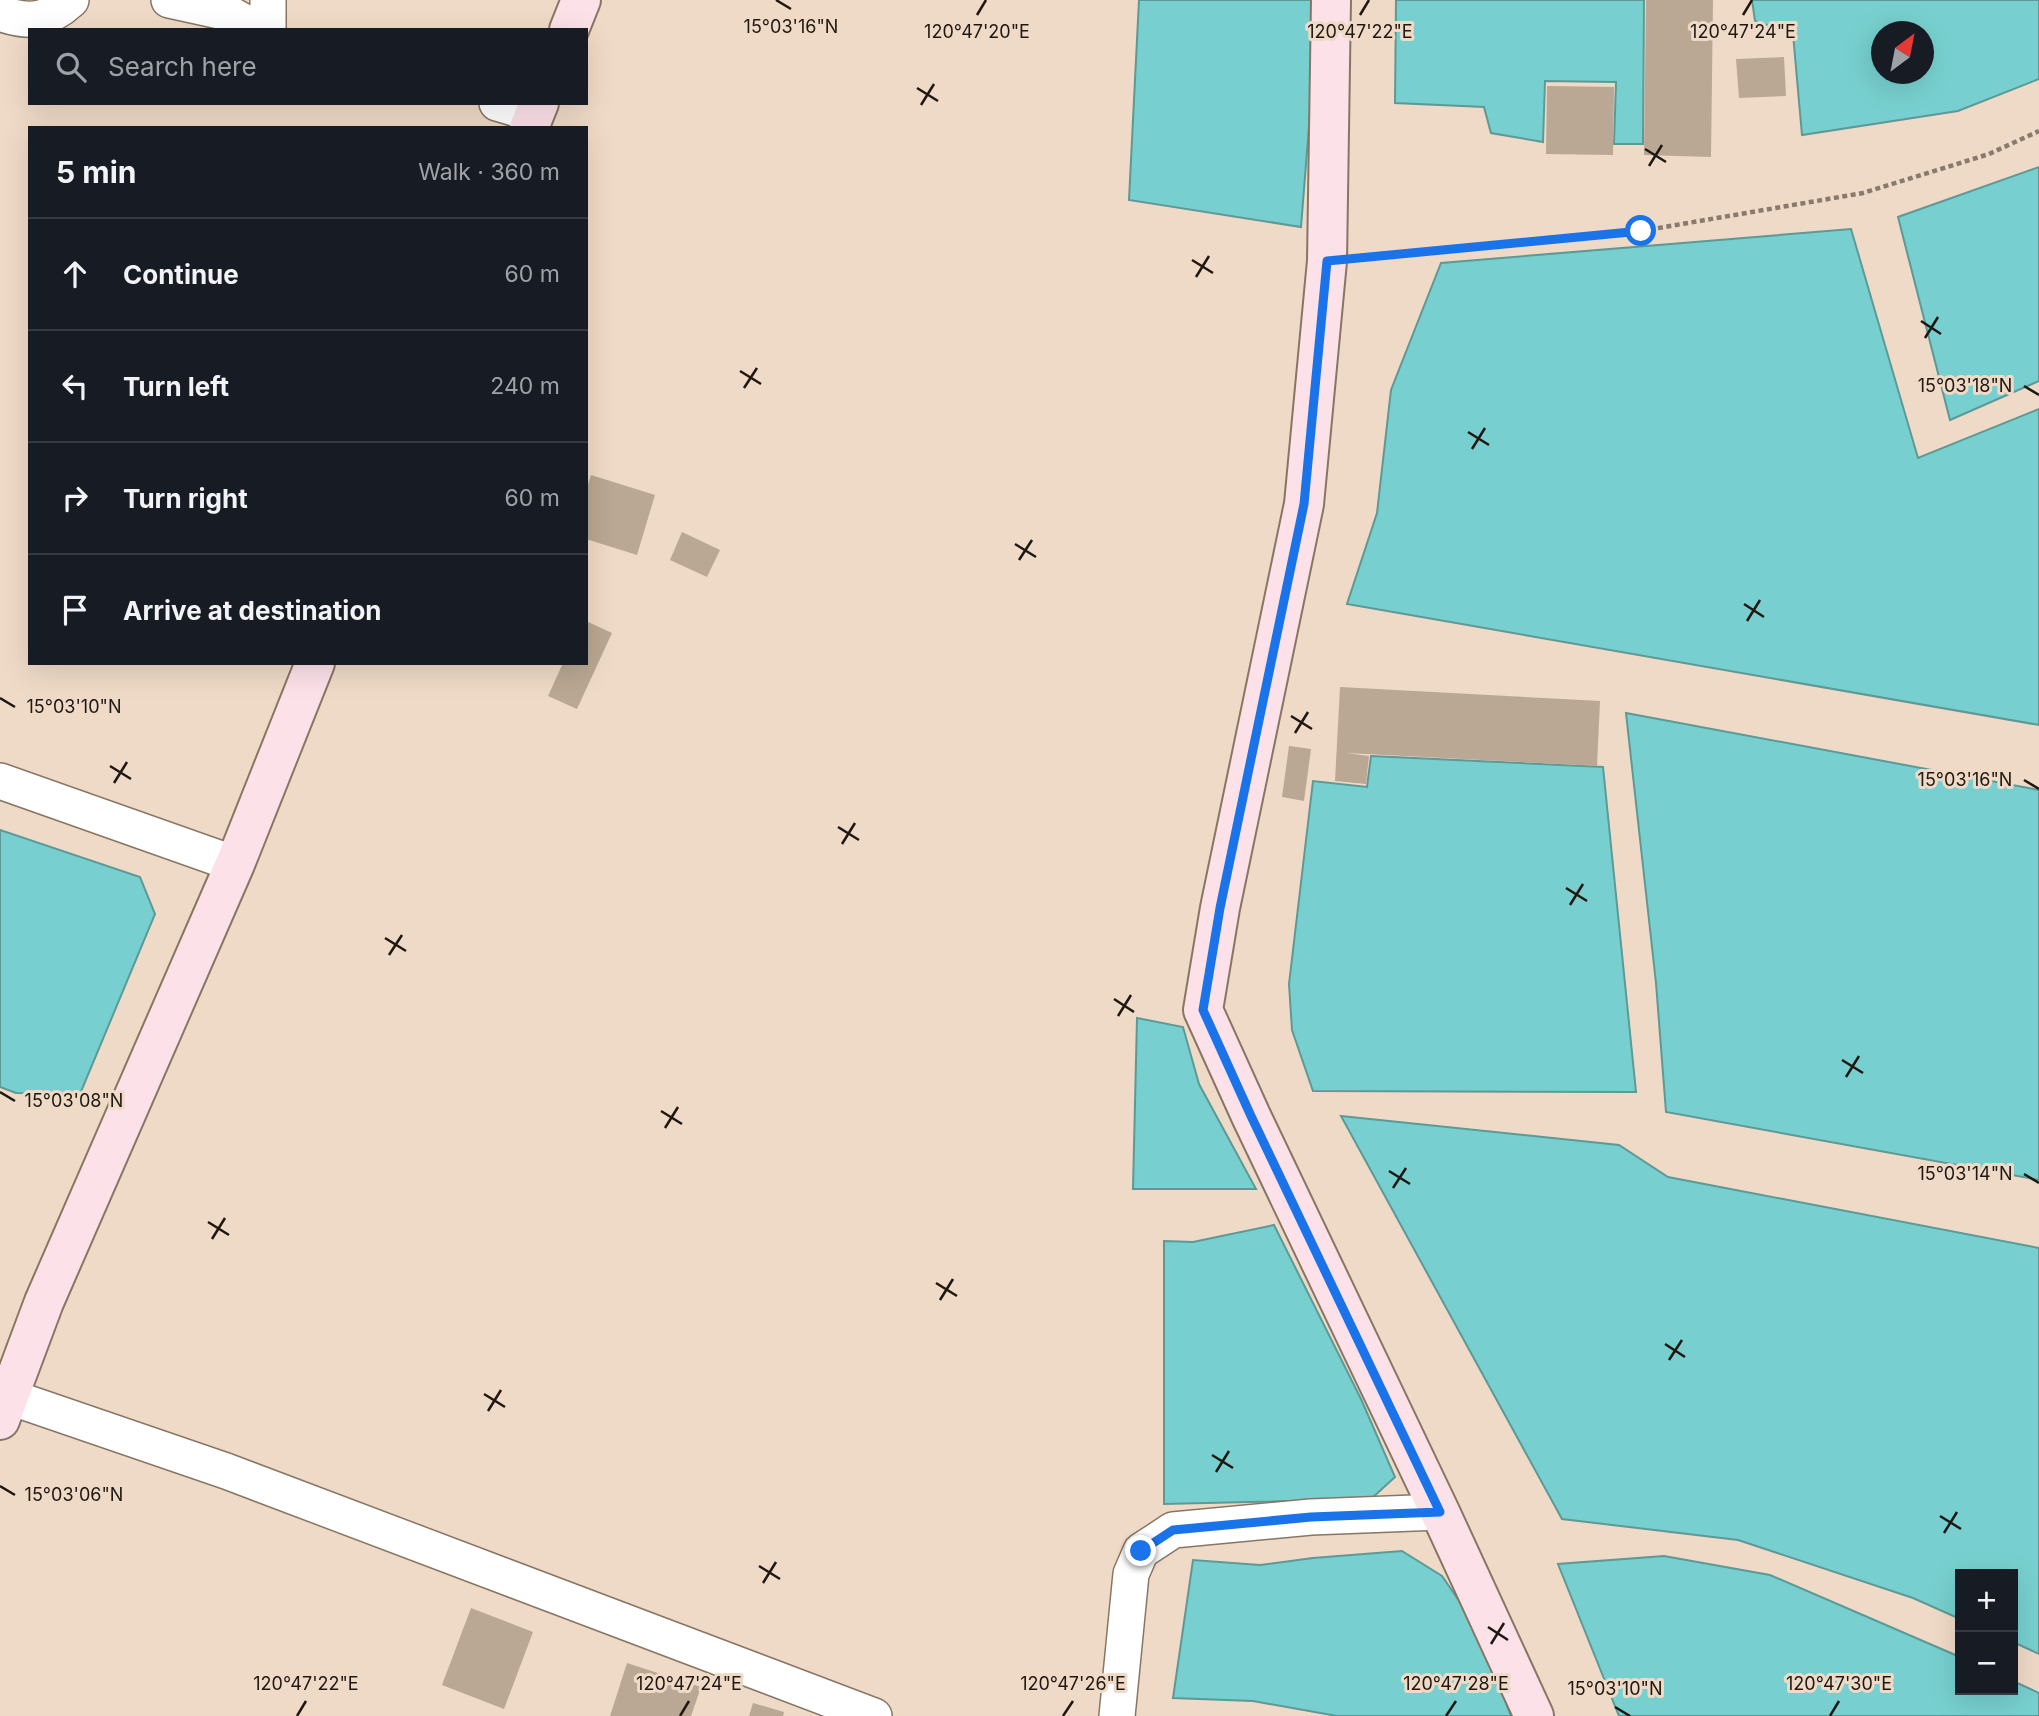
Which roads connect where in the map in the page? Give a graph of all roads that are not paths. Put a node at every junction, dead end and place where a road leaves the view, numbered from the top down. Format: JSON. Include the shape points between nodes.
{"nodes":[{"id":1,"x":71,"y":0,"type":"edge"},
{"id":2,"x":169,"y":0,"type":"edge"},
{"id":3,"x":268,"y":0,"type":"edge"},
{"id":4,"x":581,"y":0,"type":"edge"},
{"id":5,"x":1331,"y":0,"type":"edge"},
{"id":6,"x":0,"y":13,"type":"edge"},
{"id":7,"x":255,"y":28,"type":"edge"},
{"id":8,"x":268,"y":28,"type":"edge"},
{"id":9,"x":570,"y":28,"type":"edge"},
{"id":10,"x":503,"y":105,"type":"edge"},
{"id":11,"x":534,"y":115,"type":"edge"},
{"id":12,"x":314,"y":665,"type":"edge"},
{"id":13,"x":0,"y":781,"type":"edge"},
{"id":14,"x":235,"y":864,"type":"junction"},
{"id":15,"x":5,"y":1409,"type":"edge"},
{"id":16,"x":1440,"y":1512,"type":"junction"},
{"id":17,"x":874,"y":1716,"type":"edge"},
{"id":18,"x":1117,"y":1716,"type":"edge"},
{"id":19,"x":1534,"y":1716,"type":"edge"}],
"edges":[{"from":1,"to":6,"type":"street","via":[[44,19],[15,19]]},
{"from":2,"to":7,"type":"street","via":[[228,13]]},
{"from":3,"to":8,"type":"street"},
{"from":4,"to":9,"type":"street"},
{"from":5,"to":16,"type":"street","via":[[1327,261],[1304,504],[1203,1010]]},
{"from":10,"to":11,"type":"street"},
{"from":12,"to":14,"type":"street"},
{"from":13,"to":14,"type":"street"},
{"from":14,"to":15,"type":"street","via":[[44,1302]]},
{"from":15,"to":17,"type":"street","via":[[226,1471]]},
{"from":16,"to":18,"type":"street","via":[[1311,1517],[1173,1530],[1141,1551],[1130,1574]]},
{"from":16,"to":19,"type":"street"}]}
